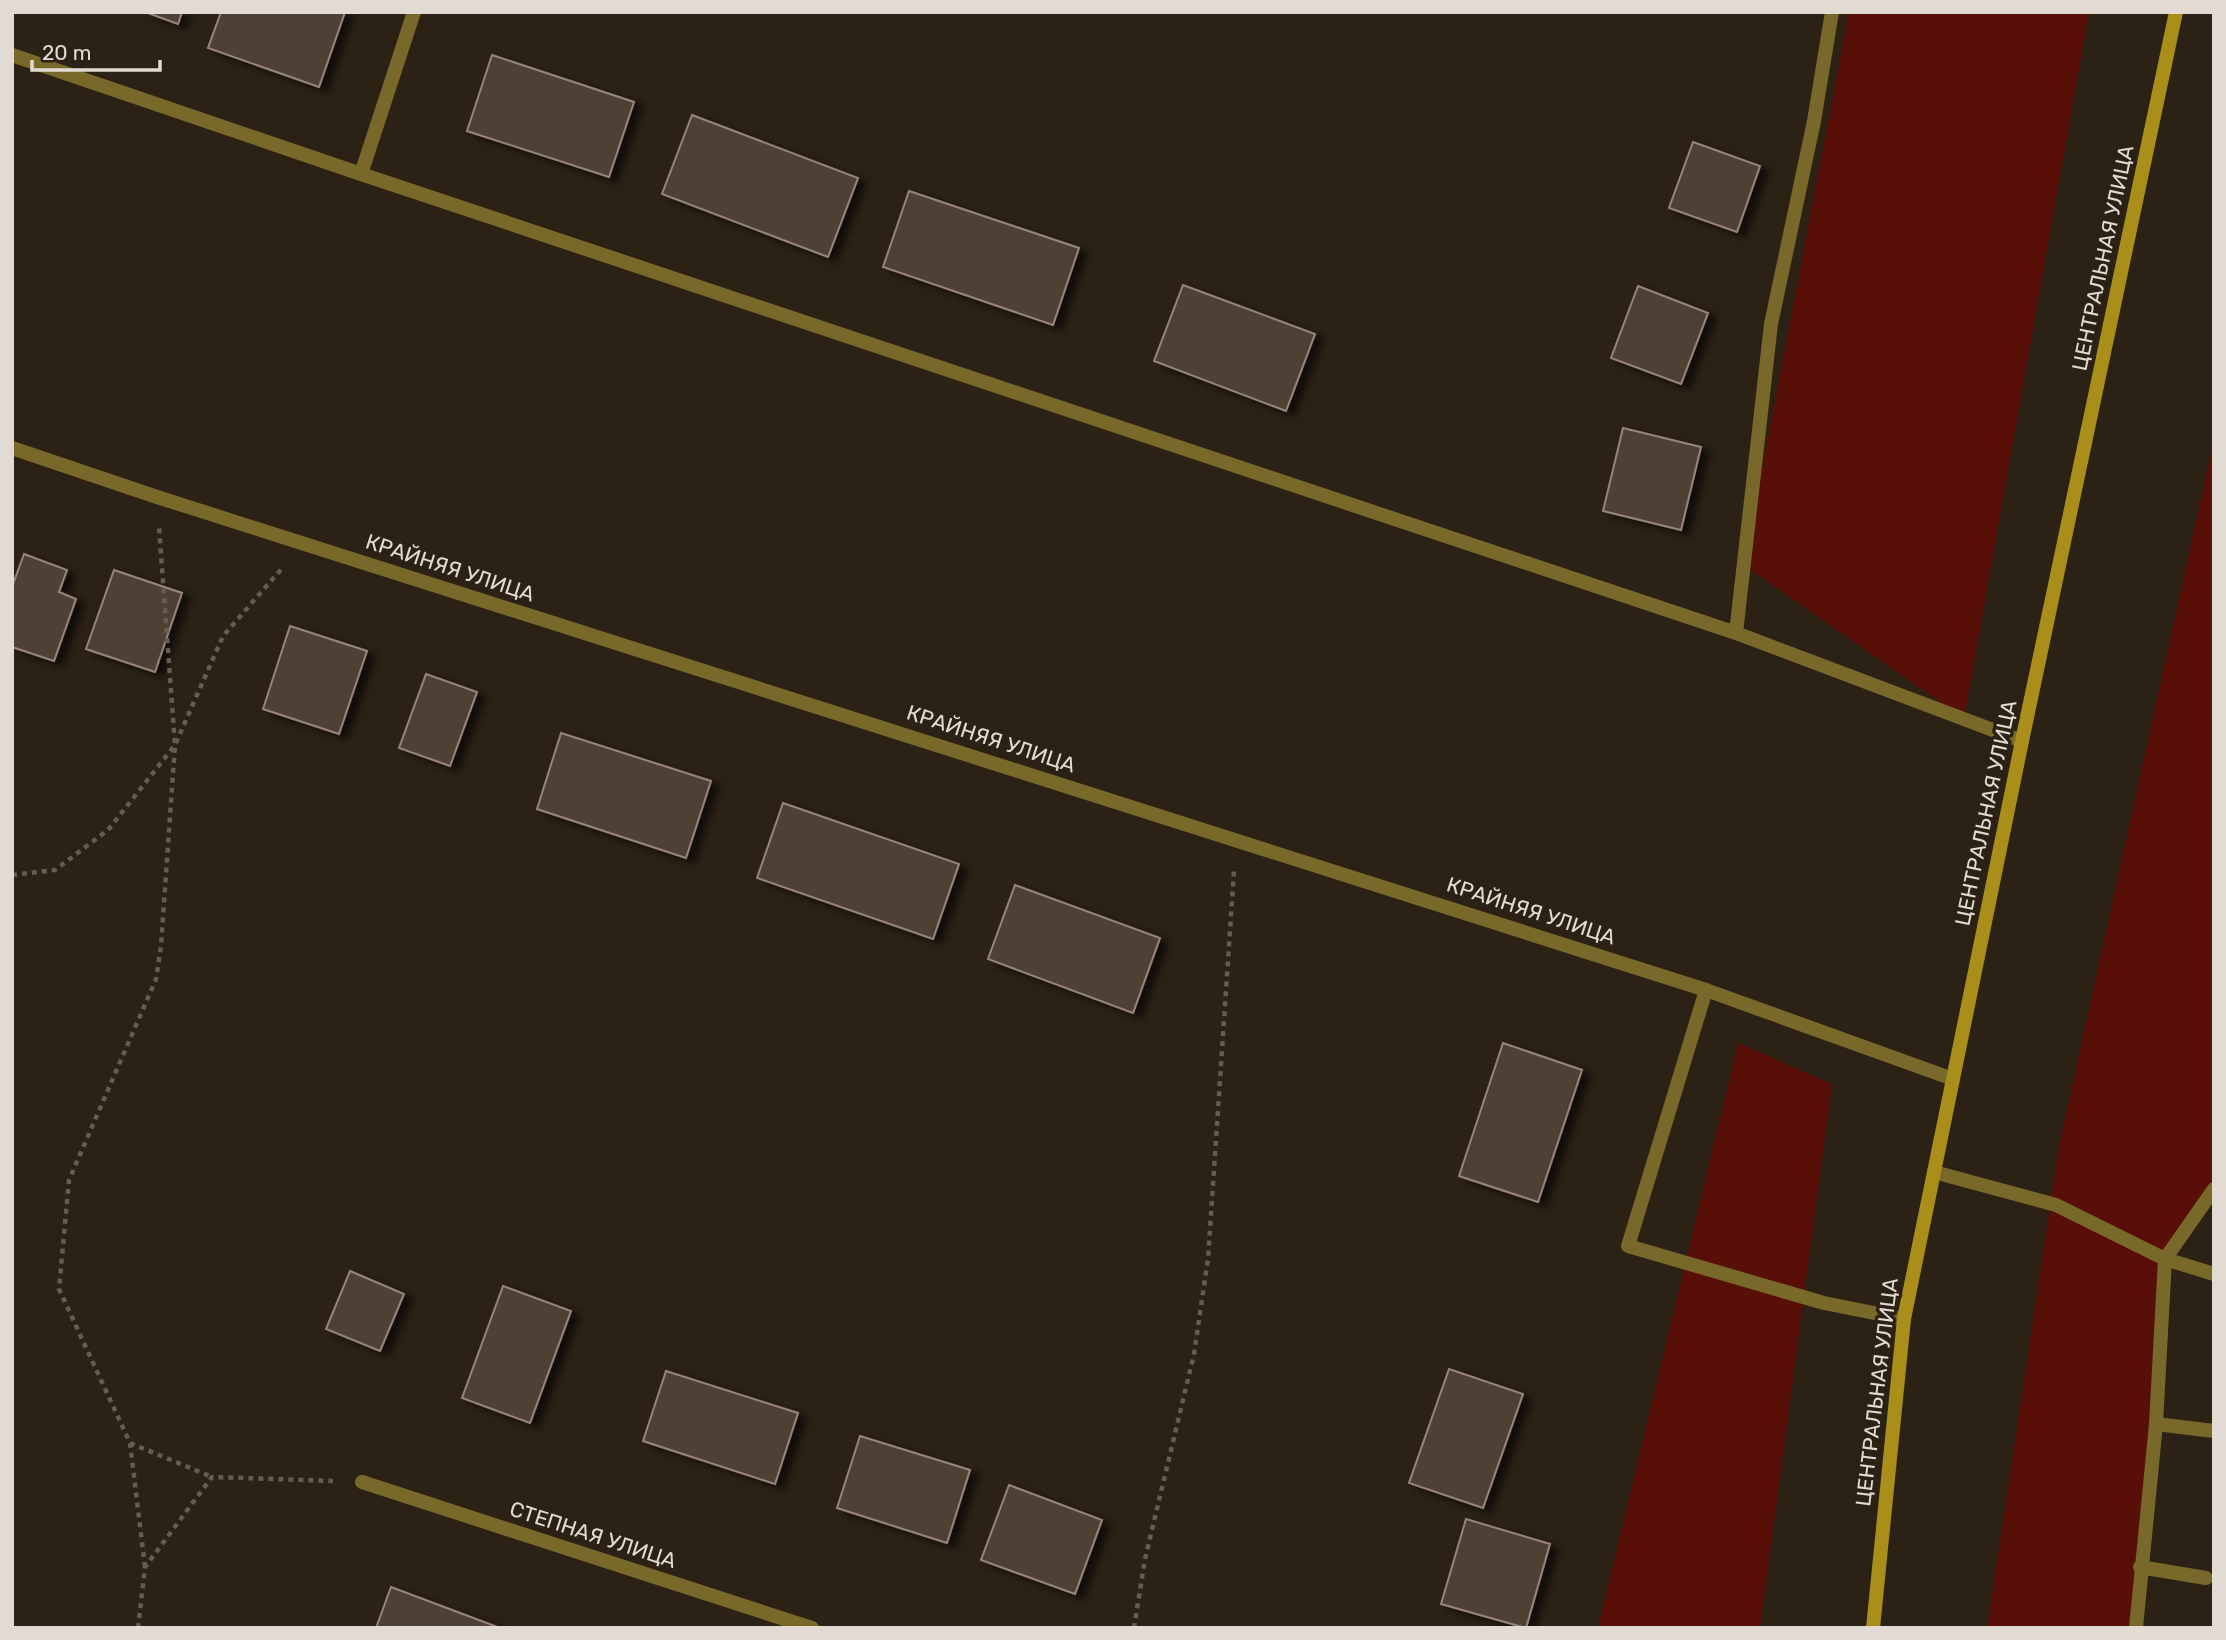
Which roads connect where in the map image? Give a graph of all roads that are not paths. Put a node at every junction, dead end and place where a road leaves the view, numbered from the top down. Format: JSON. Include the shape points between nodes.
{"nodes":[{"id":1,"x":414,"y":12,"type":"edge"},
{"id":2,"x":1832,"y":12,"type":"edge"},
{"id":3,"x":2176,"y":12,"type":"edge"},
{"id":4,"x":12,"y":55,"type":"edge"},
{"id":5,"x":361,"y":174,"type":"junction"},
{"id":6,"x":12,"y":448,"type":"edge"},
{"id":7,"x":1736,"y":633,"type":"junction"},
{"id":8,"x":2022,"y":741,"type":"junction"},
{"id":9,"x":1706,"y":990,"type":"junction"},
{"id":10,"x":1953,"y":1079,"type":"junction"},
{"id":11,"x":1934,"y":1172,"type":"junction"},
{"id":12,"x":2214,"y":1189,"type":"edge"},
{"id":13,"x":2165,"y":1259,"type":"junction"},
{"id":14,"x":2214,"y":1274,"type":"edge"},
{"id":15,"x":1903,"y":1319,"type":"junction"},
{"id":16,"x":2156,"y":1424,"type":"junction"},
{"id":17,"x":2214,"y":1431,"type":"edge"},
{"id":18,"x":362,"y":1482,"type":"road end"},
{"id":19,"x":2140,"y":1567,"type":"junction"},
{"id":20,"x":2206,"y":1578,"type":"dead end"},
{"id":21,"x":812,"y":1628,"type":"edge"},
{"id":22,"x":1873,"y":1628,"type":"edge"},
{"id":23,"x":2136,"y":1628,"type":"edge"}],
"edges":[{"from":1,"to":5,"type":"street"},
{"from":2,"to":7,"type":"street","via":[[1771,324]]},
{"from":3,"to":8,"type":"main road","name":"ЦЕНТРАЛЬНАЯ УЛИЦА"},
{"from":4,"to":5,"type":"street"},
{"from":5,"to":7,"type":"street"},
{"from":6,"to":9,"type":"street","name":"КРАЙНЯЯ УЛИЦА"},
{"from":7,"to":8,"type":"street"},
{"from":8,"to":10,"type":"main road","name":"ЦЕНТРАЛЬНАЯ УЛИЦА"},
{"from":9,"to":10,"type":"street","name":"КРАЙНЯЯ УЛИЦА"},
{"from":9,"to":15,"type":"street","via":[[1628,1246],[1824,1303]]},
{"from":10,"to":11,"type":"main road","name":"ЦЕНТРАЛЬНАЯ УЛИЦА"},
{"from":11,"to":13,"type":"street","via":[[2056,1205]]},
{"from":11,"to":15,"type":"main road","name":"ЦЕНТРАЛЬНАЯ УЛИЦА"},
{"from":12,"to":13,"type":"street"},
{"from":13,"to":14,"type":"street"},
{"from":13,"to":16,"type":"street"},
{"from":15,"to":22,"type":"main road","name":"ЦЕНТРАЛЬНАЯ УЛИЦА"},
{"from":16,"to":17,"type":"street"},
{"from":16,"to":19,"type":"street"},
{"from":18,"to":21,"type":"street","name":"СТЕПНАЯ УЛИЦА"},
{"from":19,"to":20,"type":"street"},
{"from":19,"to":23,"type":"street"}]}
